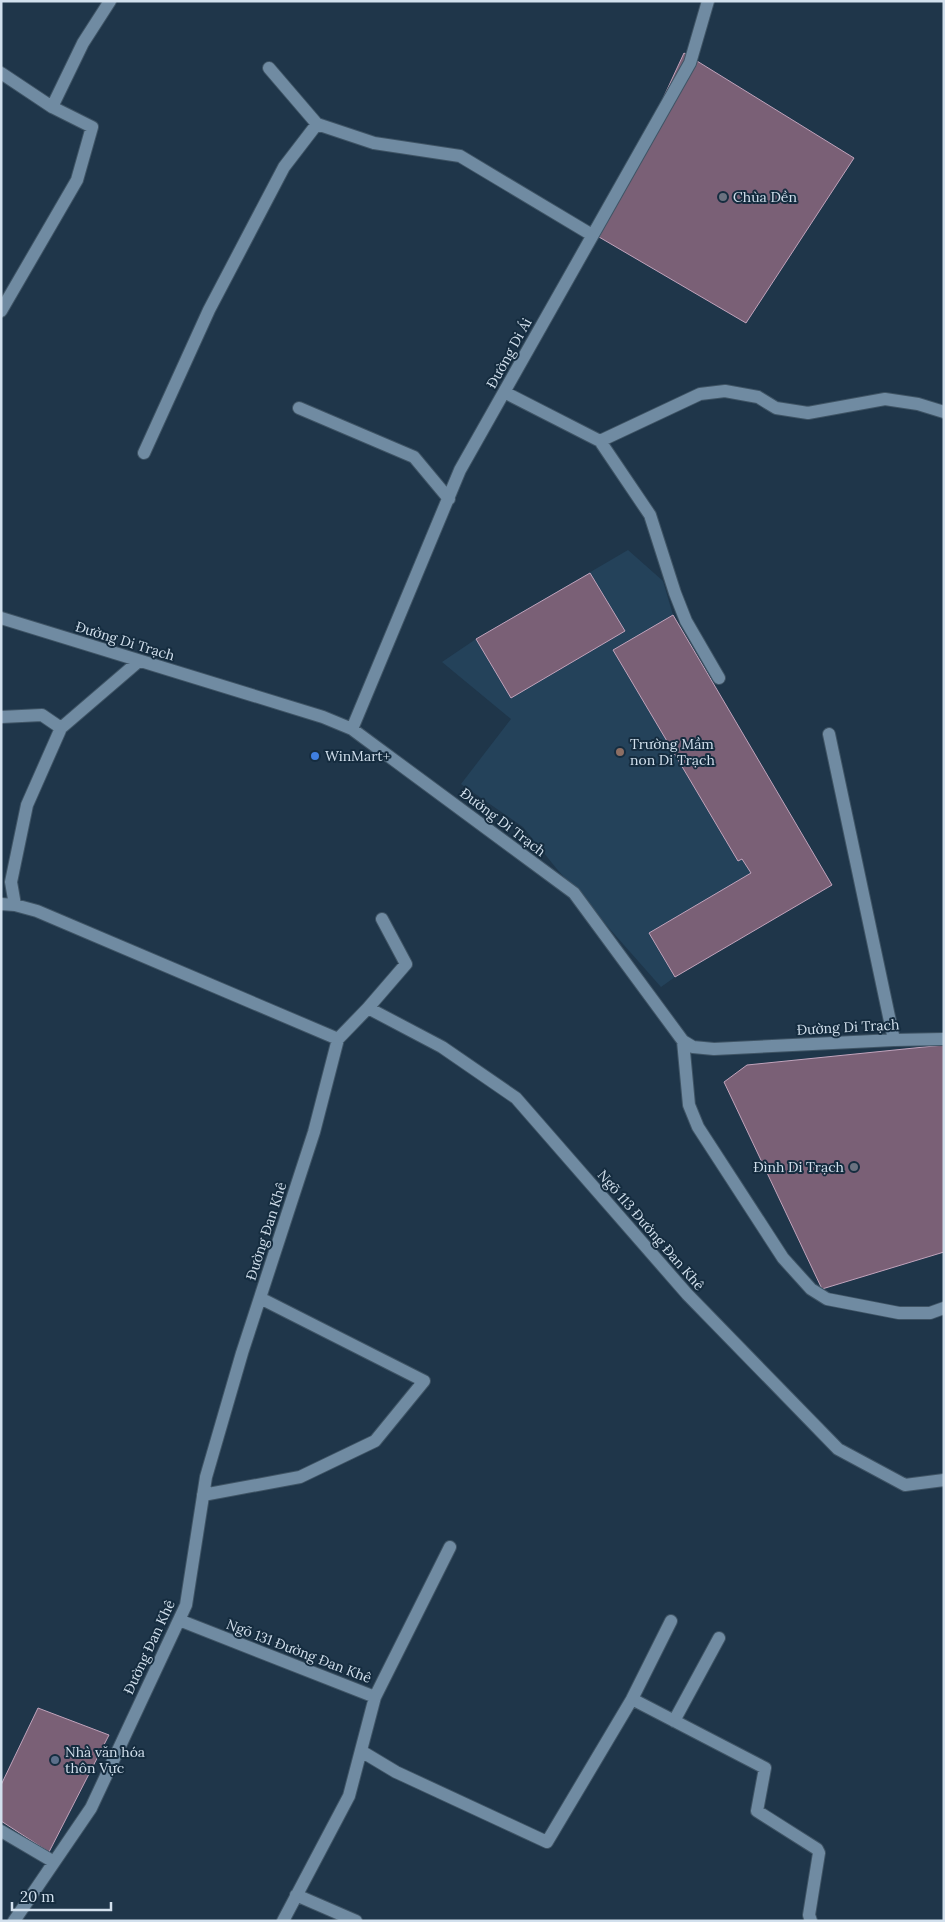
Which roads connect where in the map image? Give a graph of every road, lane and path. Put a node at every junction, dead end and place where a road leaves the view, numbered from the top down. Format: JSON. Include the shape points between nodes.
{"nodes":[{"id":1,"x":110,"y":1,"type":"edge"},
{"id":2,"x":708,"y":1,"type":"edge"},
{"id":3,"x":269,"y":68,"type":"dead end"},
{"id":4,"x":1,"y":73,"type":"edge"},
{"id":5,"x":52,"y":107,"type":"junction"},
{"id":6,"x":317,"y":124,"type":"junction"},
{"id":7,"x":592,"y":235,"type":"junction"},
{"id":8,"x":1,"y":311,"type":"edge"},
{"id":9,"x":504,"y":392,"type":"junction"},
{"id":10,"x":299,"y":408,"type":"dead end"},
{"id":11,"x":944,"y":412,"type":"edge"},
{"id":12,"x":600,"y":441,"type":"junction"},
{"id":13,"x":144,"y":453,"type":"dead end"},
{"id":14,"x":449,"y":499,"type":"junction"},
{"id":15,"x":1,"y":618,"type":"edge"},
{"id":16,"x":139,"y":660,"type":"junction"},
{"id":17,"x":720,"y":678,"type":"dead end"},
{"id":18,"x":1,"y":717,"type":"edge"},
{"id":19,"x":61,"y":728,"type":"junction"},
{"id":20,"x":352,"y":728,"type":"junction"},
{"id":21,"x":829,"y":734,"type":"dead end"},
{"id":22,"x":1,"y":904,"type":"edge"},
{"id":23,"x":15,"y":905,"type":"junction"},
{"id":24,"x":382,"y":920,"type":"dead end"},
{"id":25,"x":368,"y":1008,"type":"junction"},
{"id":26,"x":338,"y":1038,"type":"junction"},
{"id":27,"x":944,"y":1039,"type":"edge"},
{"id":28,"x":894,"y":1040,"type":"junction"},
{"id":29,"x":684,"y":1041,"type":"junction"},
{"id":30,"x":260,"y":1298,"type":"junction"},
{"id":31,"x":944,"y":1308,"type":"edge"},
{"id":32,"x":944,"y":1480,"type":"edge"},
{"id":33,"x":203,"y":1495,"type":"junction"},
{"id":34,"x":450,"y":1547,"type":"dead end"},
{"id":35,"x":179,"y":1620,"type":"junction"},
{"id":36,"x":671,"y":1621,"type":"dead end"},
{"id":37,"x":720,"y":1638,"type":"dead end"},
{"id":38,"x":376,"y":1697,"type":"junction"},
{"id":39,"x":632,"y":1699,"type":"junction"},
{"id":40,"x":674,"y":1721,"type":"junction"},
{"id":41,"x":361,"y":1751,"type":"junction"},
{"id":42,"x":1,"y":1831,"type":"edge"},
{"id":43,"x":54,"y":1862,"type":"junction"},
{"id":44,"x":296,"y":1895,"type":"junction"},
{"id":45,"x":14,"y":1921,"type":"edge"},
{"id":46,"x":283,"y":1921,"type":"edge"},
{"id":47,"x":356,"y":1921,"type":"edge"},
{"id":48,"x":811,"y":1921,"type":"edge"}],
"edges":[{"from":1,"to":5,"type":"street","via":[[83,43]]},
{"from":2,"to":7,"type":"street","name":"Đường Di Ái","via":[[690,63]]},
{"from":3,"to":6,"type":"street"},
{"from":4,"to":5,"type":"street"},
{"from":5,"to":8,"type":"street","via":[[92,127],[77,180]]},
{"from":6,"to":7,"type":"street","via":[[374,143],[460,156]]},
{"from":6,"to":13,"type":"street","via":[[284,167],[209,310]]},
{"from":7,"to":9,"type":"street","name":"Đường Di Ái"},
{"from":9,"to":12,"type":"street"},
{"from":9,"to":14,"type":"street","name":"Đường Di Ái","via":[[460,470]]},
{"from":10,"to":14,"type":"street","via":[[414,457]]},
{"from":11,"to":12,"type":"street","via":[[885,399],[808,412],[776,408],[758,397],[725,391],[700,394]]},
{"from":12,"to":17,"type":"street","via":[[650,515],[686,621]]},
{"from":14,"to":20,"type":"street","name":"Đường Di Ái"},
{"from":15,"to":16,"type":"street","name":"Đường Di Trạch"},
{"from":16,"to":19,"type":"street"},
{"from":16,"to":20,"type":"street","name":"Đường Di Trạch"},
{"from":18,"to":19,"type":"street","via":[[42,715]]},
{"from":19,"to":23,"type":"street","via":[[27,805],[11,882]]},
{"from":20,"to":29,"type":"street","name":"Đường Di Trạch","via":[[574,893]]},
{"from":21,"to":28,"type":"street"},
{"from":22,"to":23,"type":"street"},
{"from":23,"to":26,"type":"street"},
{"from":24,"to":25,"type":"street","via":[[406,964]]},
{"from":25,"to":26,"type":"street"},
{"from":25,"to":32,"type":"street","name":"Ngõ 113 Đường Đan Khê","via":[[442,1047],[516,1098],[686,1294],[838,1450],[905,1485]]},
{"from":26,"to":30,"type":"street","name":"Đường Đan Khê","via":[[314,1132]]},
{"from":27,"to":28,"type":"street","name":"Đường Di Trạch"},
{"from":28,"to":29,"type":"street","name":"Đường Di Trạch","via":[[714,1050],[693,1047]]},
{"from":29,"to":31,"type":"street","via":[[689,1106],[698,1127],[783,1258],[811,1289],[827,1299],[899,1313],[930,1313]]},
{"from":30,"to":33,"type":"street","name":"Đường Đan Khê"},
{"from":30,"to":33,"type":"street","via":[[424,1381],[376,1441],[300,1477]]},
{"from":33,"to":35,"type":"street","name":"Đường Đan Khê","via":[[186,1605]]},
{"from":34,"to":38,"type":"street"},
{"from":35,"to":38,"type":"street","name":"Ngõ 131 Đường Đan Khê"},
{"from":35,"to":43,"type":"street","name":"Đường Đan Khê","via":[[91,1808]]},
{"from":36,"to":39,"type":"street"},
{"from":37,"to":40,"type":"street"},
{"from":38,"to":41,"type":"street","name":"Ngõ 131 Đường Đan Khê"},
{"from":39,"to":40,"type":"street"},
{"from":39,"to":41,"type":"street","via":[[547,1842],[396,1772]]},
{"from":40,"to":48,"type":"street","via":[[765,1768],[757,1811],[819,1853],[809,1915]]},
{"from":41,"to":44,"type":"street","name":"Ngõ 131 Đường Đan Khê","via":[[349,1796]]},
{"from":42,"to":43,"type":"street"},
{"from":43,"to":45,"type":"street","name":"Đường Đan Khê"},
{"from":44,"to":46,"type":"street","name":"Ngõ 131 Đường Đan Khê"},
{"from":44,"to":47,"type":"street"}]}
